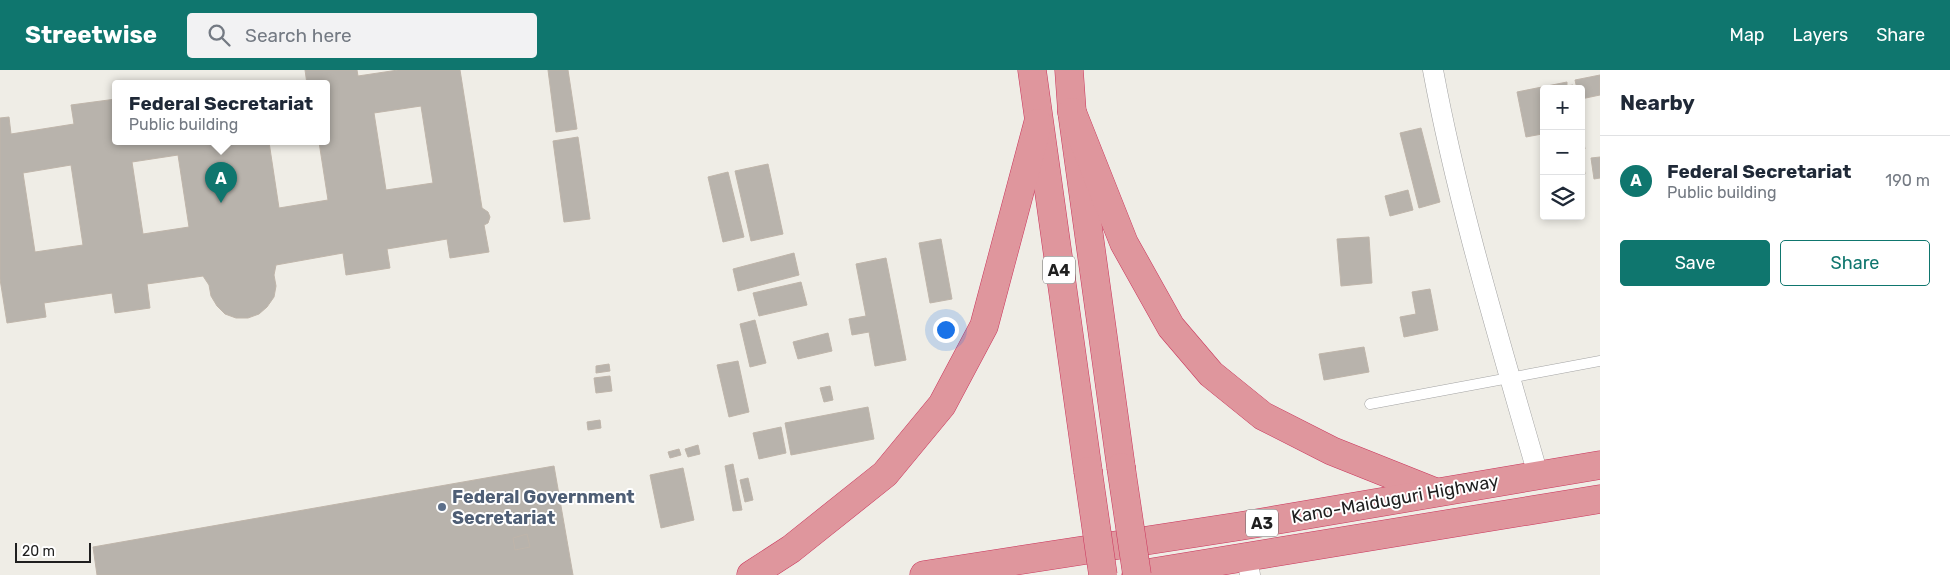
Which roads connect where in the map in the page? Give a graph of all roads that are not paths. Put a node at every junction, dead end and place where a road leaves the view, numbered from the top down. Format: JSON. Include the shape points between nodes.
{"nodes":[{"id":1,"x":1032,"y":70,"type":"edge"},
{"id":2,"x":1069,"y":70,"type":"edge"},
{"id":3,"x":1433,"y":70,"type":"edge"},
{"id":4,"x":1072,"y":112,"type":"junction"},
{"id":5,"x":1038,"y":123,"type":"junction"},
{"id":6,"x":1600,"y":361,"type":"edge"},
{"id":7,"x":1510,"y":377,"type":"junction"},
{"id":8,"x":1370,"y":404,"type":"dead end"},
{"id":9,"x":1600,"y":465,"type":"edge"},
{"id":10,"x":1538,"y":475,"type":"junction"},
{"id":11,"x":1435,"y":492,"type":"junction"},
{"id":12,"x":1600,"y":499,"type":"edge"},
{"id":13,"x":1249,"y":566,"type":"edge"},
{"id":14,"x":752,"y":575,"type":"edge"},
{"id":15,"x":924,"y":575,"type":"edge"},
{"id":16,"x":1103,"y":575,"type":"edge"},
{"id":17,"x":1136,"y":575,"type":"edge"}],
"edges":[{"from":1,"to":5,"type":"highway","number":"A4"},
{"from":2,"to":4,"type":"highway","number":"A4"},
{"from":3,"to":7,"type":"street","via":[[1441,115]]},
{"from":4,"to":11,"type":"highway","via":[[1124,243],[1170,327],[1211,374],[1264,416],[1332,451]]},
{"from":4,"to":17,"type":"highway","number":"A4","bridge":true},
{"from":5,"to":14,"type":"highway","via":[[984,326],[942,405],[885,474],[791,549]]},
{"from":5,"to":16,"type":"highway","number":"A4","bridge":true},
{"from":6,"to":7,"type":"lane"},
{"from":7,"to":8,"type":"lane"},
{"from":7,"to":10,"type":"street"},
{"from":9,"to":10,"type":"highway","name":"Kano-Maiduguri Highway","number":"A3"},
{"from":10,"to":11,"type":"highway","name":"Kano-Maiduguri Highway","number":"A3"},
{"from":11,"to":15,"type":"highway","name":"Kano-Maiduguri Highway","number":"A3"},
{"from":12,"to":13,"type":"highway","name":"Kano-Maiduguri Highway","number":"A3"},
{"from":13,"to":17,"type":"highway","name":"Kano-Maiduguri Highway","number":"A3"}]}
